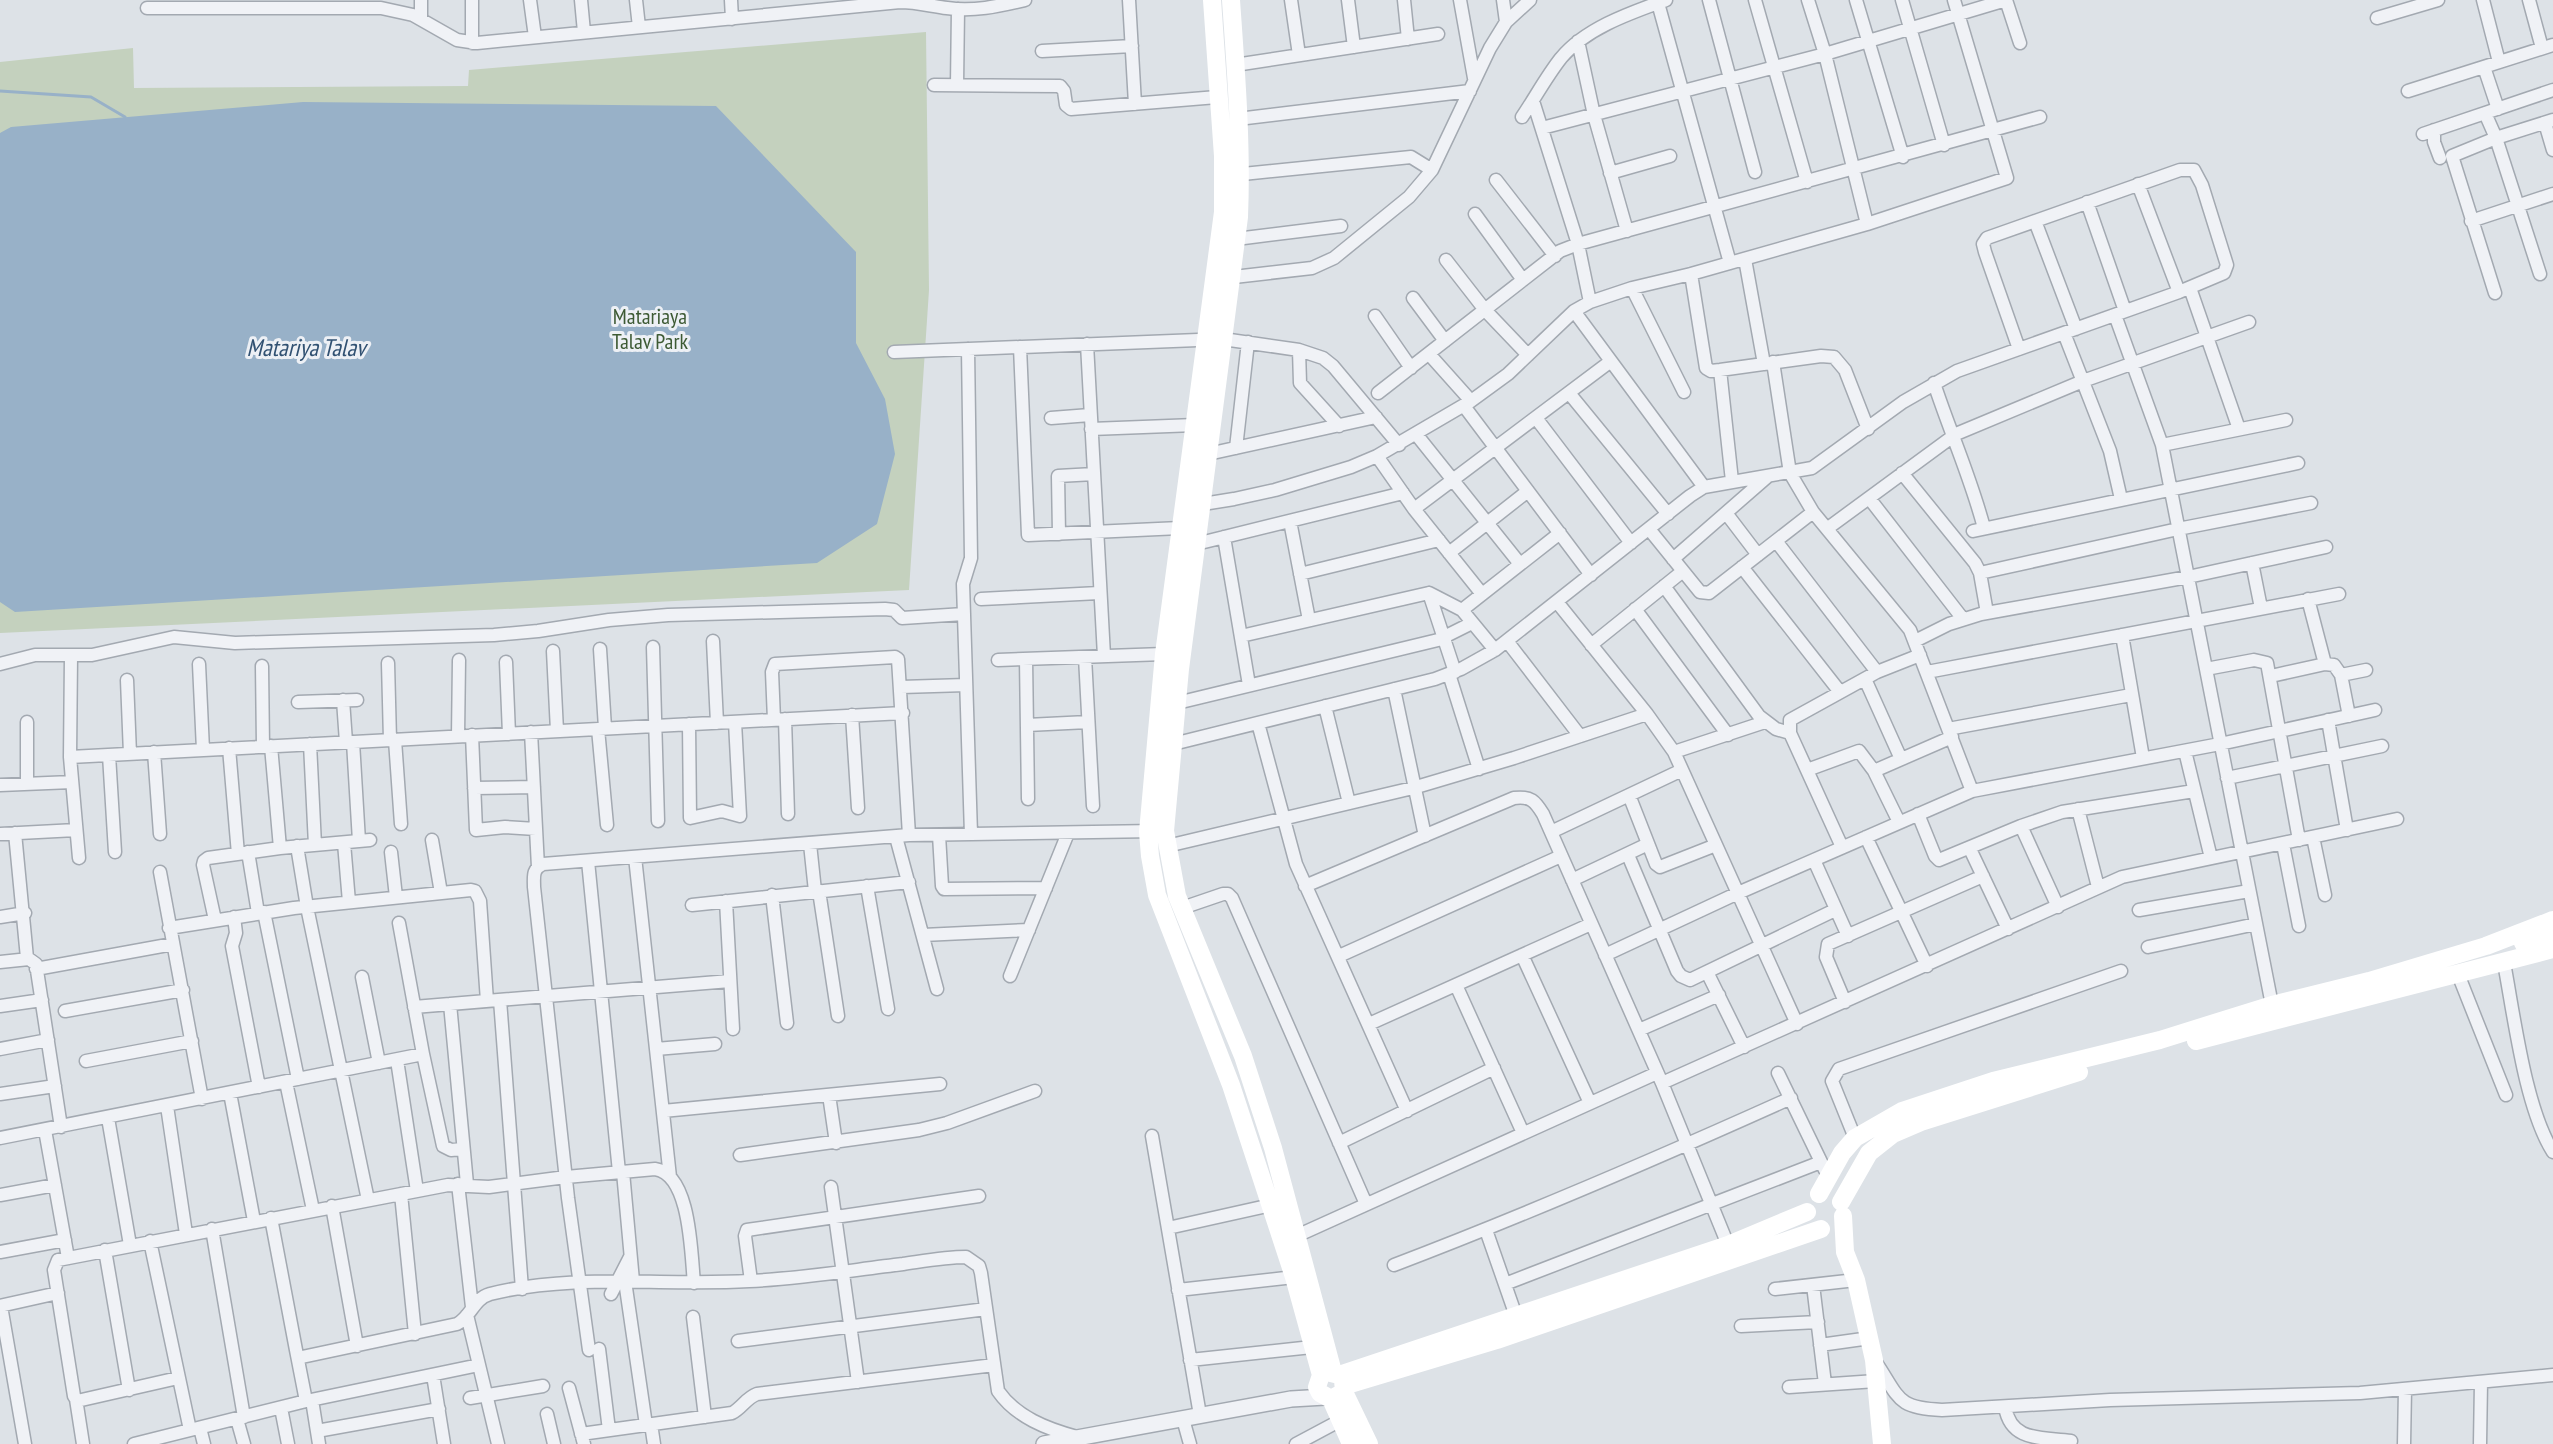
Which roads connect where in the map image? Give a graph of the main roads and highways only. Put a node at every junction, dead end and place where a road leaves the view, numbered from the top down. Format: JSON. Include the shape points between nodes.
{"nodes":[{"id":1,"x":1212,"y":0,"type":"edge"},
{"id":2,"x":1231,"y":0,"type":"edge"},
{"id":3,"x":1232,"y":176,"type":"junction"},
{"id":4,"x":1223,"y":279,"type":"junction"},
{"id":5,"x":1215,"y":339,"type":"junction"},
{"id":6,"x":1192,"y":505,"type":"junction"},
{"id":7,"x":1160,"y":836,"type":"junction"},
{"id":8,"x":2553,"y":920,"type":"edge"},
{"id":9,"x":2553,"y":934,"type":"edge"},
{"id":10,"x":2518,"y":945,"type":"junction"},
{"id":11,"x":2553,"y":949,"type":"edge"},
{"id":12,"x":2470,"y":950,"type":"junction"},
{"id":13,"x":2466,"y":972,"type":"junction"},
{"id":14,"x":2274,"y":1013,"type":"junction"},
{"id":15,"x":1819,"y":1194,"type":"junction"},
{"id":16,"x":1842,"y":1209,"type":"junction"},
{"id":17,"x":1807,"y":1212,"type":"junction"},
{"id":18,"x":1824,"y":1229,"type":"junction"},
{"id":19,"x":1290,"y":1239,"type":"junction"},
{"id":20,"x":1845,"y":1252,"type":"junction"},
{"id":21,"x":1332,"y":1385,"type":"junction"},
{"id":22,"x":1352,"y":1444,"type":"edge"},
{"id":23,"x":1369,"y":1444,"type":"edge"},
{"id":24,"x":1882,"y":1444,"type":"edge"}],
"edges":[{"from":1,"to":3,"type":"main road","via":[[1217,97]]},
{"from":2,"to":3,"type":"main road","via":[[1238,119]]},
{"from":3,"to":4,"type":"main road","via":[[1223,212]]},
{"from":3,"to":4,"type":"main road","via":[[1236,239]]},
{"from":4,"to":5,"type":"main road"},
{"from":5,"to":6,"type":"main road","via":[[1195,425]]},
{"from":5,"to":6,"type":"main road","via":[[1208,454]]},
{"from":6,"to":7,"type":"main road","via":[[1196,544]]},
{"from":6,"to":7,"type":"main road","via":[[1180,528],[1164,654]]},
{"from":7,"to":19,"type":"main road","via":[[1182,908],[1243,1056],[1273,1148]]},
{"from":7,"to":19,"type":"main road","via":[[1149,856],[1157,895],[1215,1039],[1270,1205]]},
{"from":8,"to":12,"type":"main road"},
{"from":9,"to":10,"type":"main road"},
{"from":10,"to":12,"type":"main road"},
{"from":10,"to":13,"type":"main road"},
{"from":11,"to":13,"type":"main road"},
{"from":12,"to":14,"type":"main road"},
{"from":13,"to":14,"type":"main road"},
{"from":14,"to":15,"type":"main road","via":[[1993,1081],[1902,1111],[1855,1138],[1825,1169]]},
{"from":14,"to":16,"type":"main road","via":[[2061,1076],[1893,1134],[1869,1153]]},
{"from":15,"to":16,"type":"main road","via":[[1831,1193]]},
{"from":15,"to":17,"type":"main road","via":[[1810,1201]]},
{"from":16,"to":18,"type":"main road","via":[[1837,1225]]},
{"from":16,"to":20,"type":"main road"},
{"from":17,"to":18,"type":"main road","via":[[1811,1222]]},
{"from":17,"to":21,"type":"main road","via":[[1728,1245],[1516,1316]]},
{"from":18,"to":20,"type":"main road"},
{"from":18,"to":21,"type":"main road","via":[[1497,1340]]},
{"from":19,"to":21,"type":"main road"},
{"from":19,"to":21,"type":"main road","via":[[1294,1277],[1312,1347]]},
{"from":20,"to":24,"type":"main road","via":[[1856,1280],[1875,1360]]},
{"from":21,"to":22,"type":"main road"},
{"from":21,"to":23,"type":"main road"}]}
